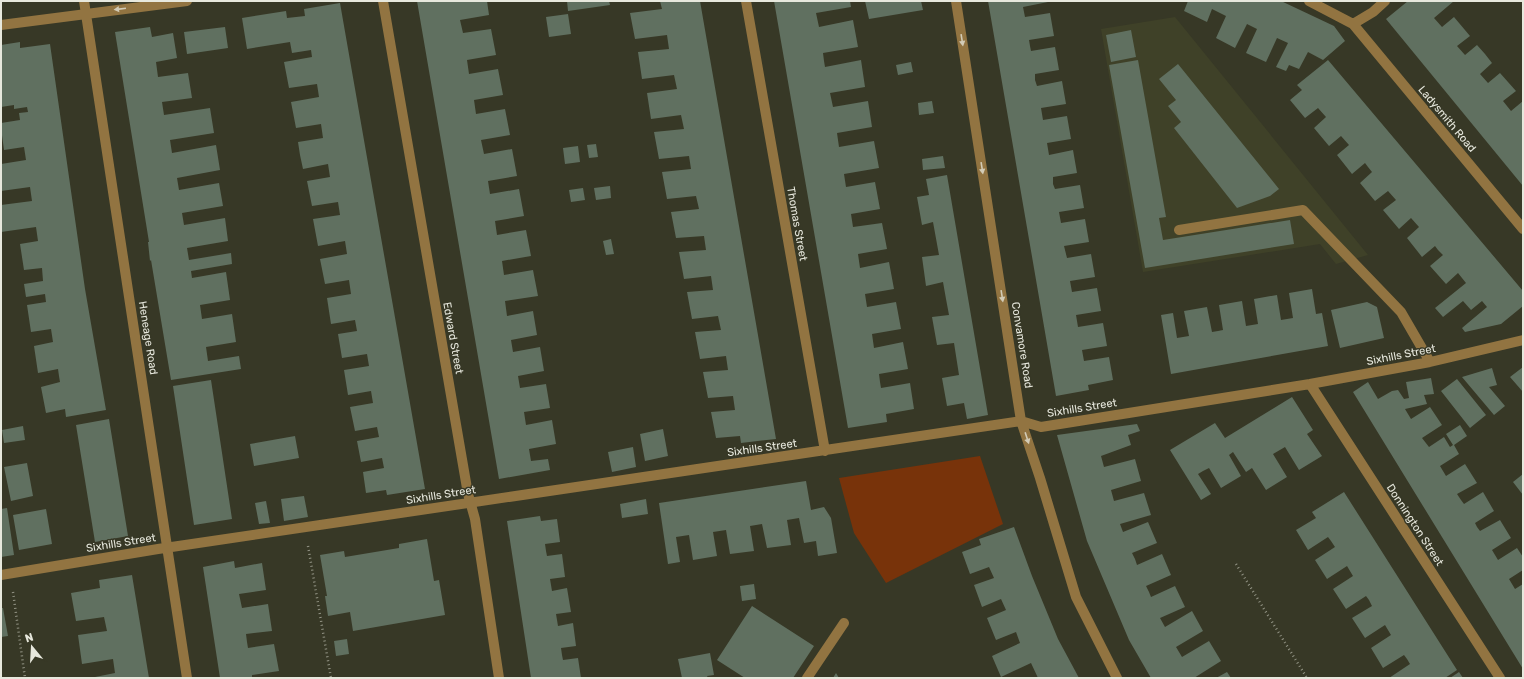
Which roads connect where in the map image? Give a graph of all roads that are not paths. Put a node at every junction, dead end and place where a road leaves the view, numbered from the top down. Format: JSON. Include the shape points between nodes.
{"nodes":[{"id":1,"x":84,"y":1,"type":"edge"},
{"id":2,"x":187,"y":1,"type":"edge"},
{"id":3,"x":383,"y":1,"type":"edge"},
{"id":4,"x":746,"y":1,"type":"edge"},
{"id":5,"x":956,"y":1,"type":"edge"},
{"id":6,"x":1309,"y":1,"type":"edge"},
{"id":7,"x":1385,"y":1,"type":"edge"},
{"id":8,"x":86,"y":14,"type":"junction"},
{"id":9,"x":1353,"y":24,"type":"junction"},
{"id":10,"x":1,"y":26,"type":"edge"},
{"id":11,"x":1523,"y":229,"type":"edge"},
{"id":12,"x":1179,"y":230,"type":"dead end"},
{"id":13,"x":1523,"y":340,"type":"edge"},
{"id":14,"x":1430,"y":362,"type":"junction"},
{"id":15,"x":1310,"y":384,"type":"junction"},
{"id":16,"x":1021,"y":421,"type":"junction"},
{"id":17,"x":825,"y":451,"type":"junction"},
{"id":18,"x":470,"y":502,"type":"junction"},
{"id":19,"x":167,"y":548,"type":"junction"},
{"id":20,"x":6,"y":574,"type":"edge"},
{"id":21,"x":844,"y":623,"type":"dead end"},
{"id":22,"x":187,"y":678,"type":"edge"},
{"id":23,"x":499,"y":678,"type":"edge"},
{"id":24,"x":807,"y":678,"type":"edge"},
{"id":25,"x":1117,"y":678,"type":"edge"},
{"id":26,"x":1500,"y":678,"type":"edge"}],
"edges":[{"from":1,"to":8,"type":"street","name":"Heneage Road"},
{"from":2,"to":8,"type":"street","one_way":true},
{"from":3,"to":18,"type":"street","name":"Edward Street"},
{"from":4,"to":17,"type":"street","name":"Thomas Street"},
{"from":5,"to":16,"type":"street","name":"Convamore Road","one_way":true},
{"from":6,"to":9,"type":"street"},
{"from":7,"to":9,"type":"street"},
{"from":8,"to":10,"type":"street"},
{"from":8,"to":19,"type":"street","name":"Heneage Road"},
{"from":9,"to":11,"type":"street","name":"Ladysmith Road"},
{"from":12,"to":14,"type":"street","via":[[1303,210],[1401,312]]},
{"from":13,"to":14,"type":"street","name":"Sixhills Street"},
{"from":14,"to":15,"type":"street","name":"Sixhills Street"},
{"from":15,"to":16,"type":"street","name":"Sixhills Street","via":[[1041,427]]},
{"from":15,"to":26,"type":"street","name":"Donnington Street"},
{"from":16,"to":17,"type":"street","name":"Sixhills Street"},
{"from":16,"to":25,"type":"street","name":"Convamore Road","one_way":true,"via":[[1076,597]]},
{"from":17,"to":18,"type":"street","name":"Sixhills Street"},
{"from":18,"to":19,"type":"street","name":"Sixhills Street"},
{"from":18,"to":23,"type":"street","name":"Edward Street","via":[[475,519]]},
{"from":19,"to":20,"type":"street","name":"Sixhills Street"},
{"from":19,"to":22,"type":"street","name":"Heneage Road"},
{"from":21,"to":24,"type":"street"}]}
